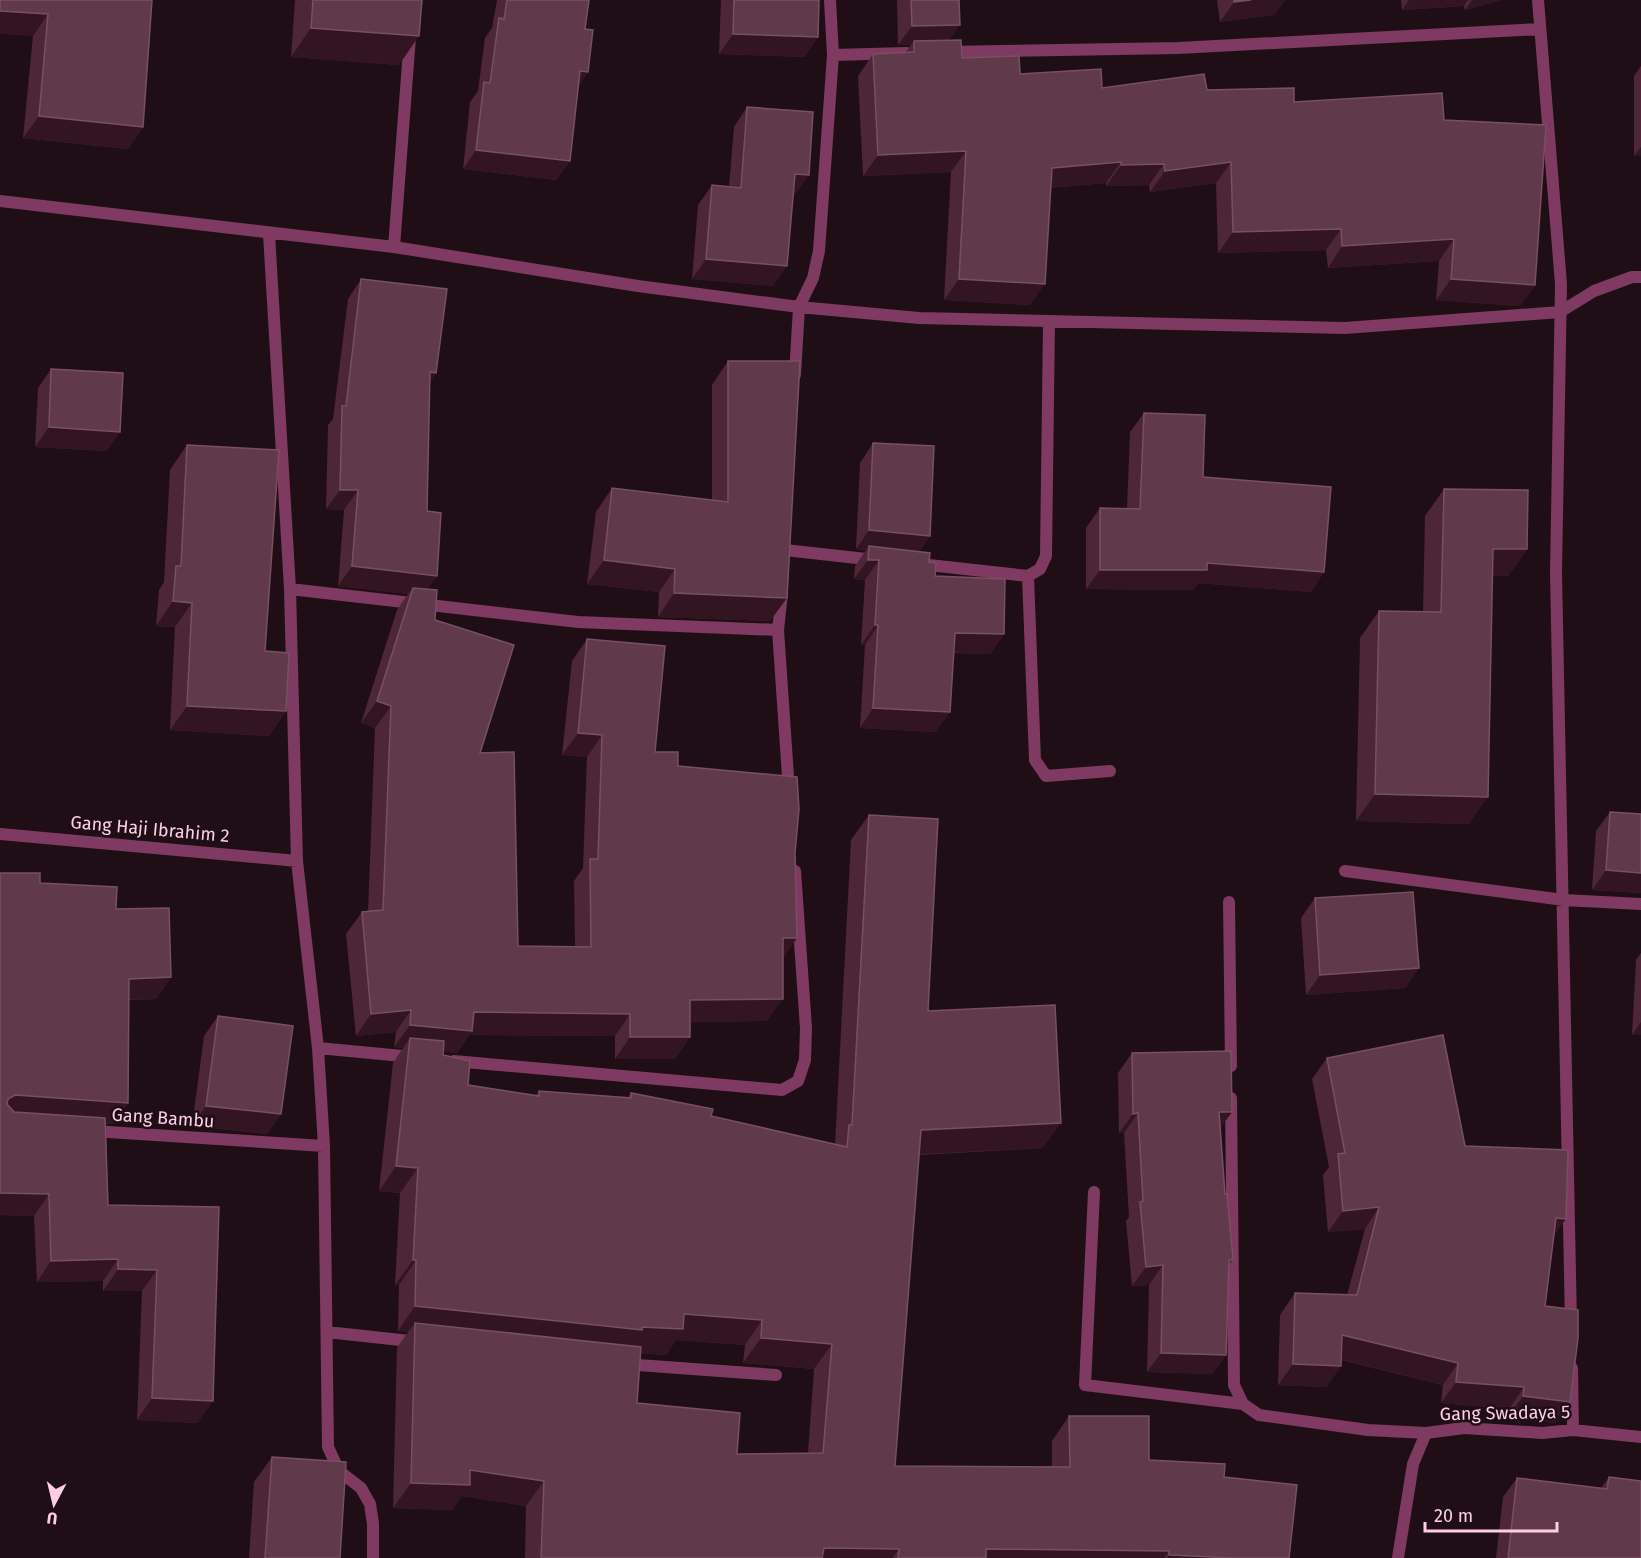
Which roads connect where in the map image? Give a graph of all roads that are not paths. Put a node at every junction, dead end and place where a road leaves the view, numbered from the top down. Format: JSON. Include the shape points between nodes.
{"nodes":[{"id":1,"x":830,"y":0,"type":"edge"},
{"id":2,"x":1538,"y":0,"type":"edge"},
{"id":3,"x":411,"y":24,"type":"edge"},
{"id":4,"x":1540,"y":29,"type":"junction"},
{"id":5,"x":833,"y":55,"type":"junction"},
{"id":6,"x":0,"y":201,"type":"edge"},
{"id":7,"x":269,"y":234,"type":"junction"},
{"id":8,"x":394,"y":248,"type":"junction"},
{"id":9,"x":1641,"y":277,"type":"edge"},
{"id":10,"x":799,"y":307,"type":"junction"},
{"id":11,"x":1560,"y":312,"type":"junction"},
{"id":12,"x":1049,"y":322,"type":"junction"},
{"id":13,"x":794,"y":388,"type":"edge"},
{"id":14,"x":785,"y":550,"type":"edge"},
{"id":15,"x":889,"y":561,"type":"edge"},
{"id":16,"x":912,"y":564,"type":"edge"},
{"id":17,"x":1028,"y":576,"type":"junction"},
{"id":18,"x":782,"y":584,"type":"edge"},
{"id":19,"x":290,"y":589,"type":"junction"},
{"id":20,"x":778,"y":630,"type":"junction"},
{"id":21,"x":1110,"y":771,"type":"dead end"},
{"id":22,"x":790,"y":809,"type":"edge"},
{"id":23,"x":0,"y":834,"type":"edge"},
{"id":24,"x":794,"y":855,"type":"edge"},
{"id":25,"x":297,"y":861,"type":"junction"},
{"id":26,"x":1345,"y":871,"type":"dead end"},
{"id":27,"x":1564,"y":900,"type":"junction"},
{"id":28,"x":1229,"y":902,"type":"dead end"},
{"id":29,"x":1641,"y":904,"type":"edge"},
{"id":30,"x":318,"y":1048,"type":"junction"},
{"id":31,"x":77,"y":1130,"type":"edge"},
{"id":32,"x":324,"y":1146,"type":"junction"},
{"id":33,"x":1094,"y":1191,"type":"dead end"},
{"id":34,"x":327,"y":1332,"type":"junction"},
{"id":35,"x":1571,"y":1334,"type":"edge"},
{"id":36,"x":433,"y":1343,"type":"edge"},
{"id":37,"x":1572,"y":1358,"type":"edge"},
{"id":38,"x":610,"y":1362,"type":"edge"},
{"id":39,"x":776,"y":1376,"type":"dead end"},
{"id":40,"x":1243,"y":1404,"type":"junction"},
{"id":41,"x":1574,"y":1430,"type":"junction"},
{"id":42,"x":1426,"y":1433,"type":"junction"},
{"id":43,"x":1641,"y":1437,"type":"edge"},
{"id":44,"x":373,"y":1558,"type":"edge"},
{"id":45,"x":1398,"y":1558,"type":"edge"}],
"edges":[{"from":1,"to":5,"type":"street"},
{"from":2,"to":4,"type":"street"},
{"from":3,"to":8,"type":"street"},
{"from":4,"to":5,"type":"street","via":[[1178,48]]},
{"from":4,"to":11,"type":"street"},
{"from":5,"to":10,"type":"street","via":[[819,251],[813,278]]},
{"from":6,"to":7,"type":"street"},
{"from":7,"to":8,"type":"street"},
{"from":7,"to":19,"type":"street"},
{"from":8,"to":10,"type":"street"},
{"from":9,"to":11,"type":"street","via":[[1594,291]]},
{"from":10,"to":12,"type":"street","via":[[919,318]]},
{"from":10,"to":13,"type":"street"},
{"from":11,"to":12,"type":"street","via":[[1345,328]]},
{"from":11,"to":27,"type":"street","via":[[1556,573]]},
{"from":12,"to":17,"type":"street","via":[[1046,556],[1040,569]]},
{"from":14,"to":15,"type":"street"},
{"from":16,"to":17,"type":"street"},
{"from":17,"to":21,"type":"street","via":[[1035,760],[1046,777]]},
{"from":18,"to":20,"type":"street"},
{"from":19,"to":20,"type":"street","via":[[578,622]]},
{"from":19,"to":25,"type":"street"},
{"from":20,"to":22,"type":"street"},
{"from":23,"to":25,"type":"street","name":"Gang Haji Ibrahim 2"},
{"from":24,"to":30,"type":"street","via":[[805,1060],[798,1081],[783,1090]]},
{"from":25,"to":30,"type":"street"},
{"from":26,"to":27,"type":"street"},
{"from":27,"to":29,"type":"street"},
{"from":27,"to":35,"type":"street"},
{"from":28,"to":40,"type":"street","via":[[1234,1385]]},
{"from":30,"to":32,"type":"street"},
{"from":31,"to":32,"type":"street","name":"Gang Bambu"},
{"from":32,"to":34,"type":"street"},
{"from":33,"to":40,"type":"street","via":[[1085,1385]]},
{"from":34,"to":36,"type":"street"},
{"from":34,"to":44,"type":"street","via":[[328,1448],[339,1471],[361,1488],[370,1504]]},
{"from":37,"to":41,"type":"street"},
{"from":38,"to":39,"type":"street"},
{"from":40,"to":42,"type":"street","via":[[1259,1415],[1368,1430]]},
{"from":41,"to":42,"type":"street","name":"Gang Swadaya 5","via":[[1542,1433],[1464,1428]]},
{"from":41,"to":43,"type":"street","name":"Gang Swadaya 5"},
{"from":42,"to":45,"type":"street","name":"Gang Swadaya 5","via":[[1413,1464]]}]}
